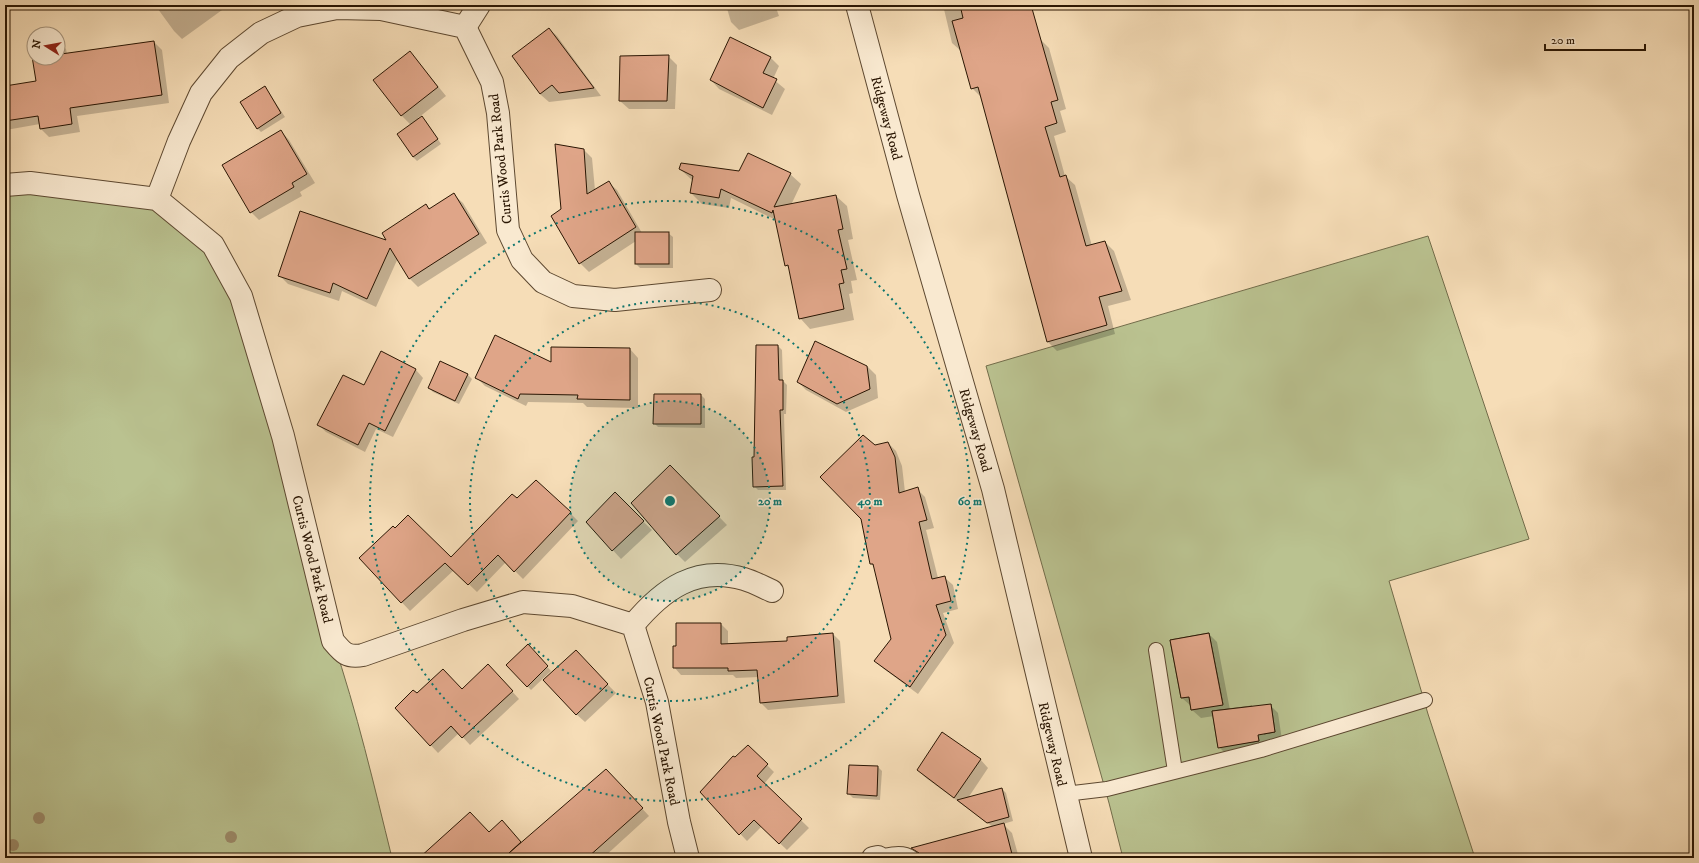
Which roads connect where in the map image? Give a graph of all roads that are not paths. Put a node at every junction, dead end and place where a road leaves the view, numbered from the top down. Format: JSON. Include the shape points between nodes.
{"nodes":[{"id":1,"x":479,"y":5,"type":"edge"},
{"id":2,"x":857,"y":5,"type":"edge"},
{"id":3,"x":465,"y":27,"type":"junction"},
{"id":4,"x":5,"y":185,"type":"edge"},
{"id":5,"x":158,"y":199,"type":"junction"},
{"id":6,"x":710,"y":290,"type":"dead end"},
{"id":7,"x":772,"y":591,"type":"dead end"},
{"id":8,"x":633,"y":625,"type":"junction"},
{"id":9,"x":1156,"y":650,"type":"dead end"},
{"id":10,"x":1425,"y":700,"type":"dead end"},
{"id":11,"x":1175,"y":771,"type":"junction"},
{"id":12,"x":1065,"y":794,"type":"junction"},
{"id":13,"x":875,"y":857,"type":"edge"},
{"id":14,"x":688,"y":858,"type":"edge"},
{"id":15,"x":912,"y":858,"type":"edge"},
{"id":16,"x":1081,"y":858,"type":"edge"}],
"edges":[{"from":1,"to":3,"type":"street"},
{"from":2,"to":12,"type":"street","name":"Ridgeway Road","via":[[908,195],[993,489]]},
{"from":3,"to":5,"type":"street","via":[[381,9],[337,8],[297,16],[261,33],[228,58],[201,93],[179,140]]},
{"from":3,"to":6,"type":"street","name":"Curtis Wood Park Road","via":[[492,82],[498,113],[508,230],[522,260],[543,282],[572,296],[615,300]]},
{"from":4,"to":5,"type":"street","via":[[30,183]]},
{"from":5,"to":8,"type":"street","name":"Curtis Wood Park Road","via":[[213,245],[241,296],[283,436],[333,641],[344,654],[364,655],[523,602],[572,606]]},
{"from":7,"to":8,"type":"street","via":[[745,579],[720,575],[693,578],[671,588],[647,608]]},
{"from":8,"to":14,"type":"street","name":"Curtis Wood Park Road","via":[[657,702]]},
{"from":9,"to":11,"type":"lane"},
{"from":10,"to":11,"type":"lane","via":[[1261,750]]},
{"from":11,"to":12,"type":"lane","via":[[1107,788]]},
{"from":12,"to":16,"type":"street","name":"Ridgeway Road"},
{"from":13,"to":15,"type":"lane","via":[[898,853]]}]}
